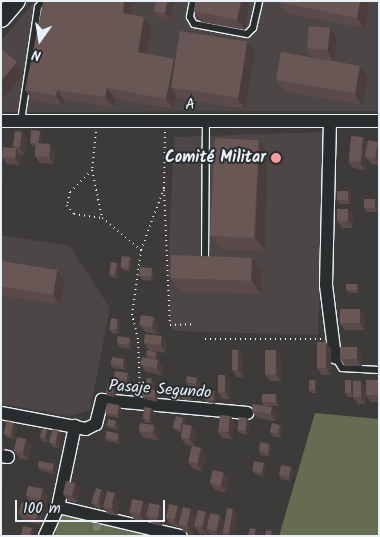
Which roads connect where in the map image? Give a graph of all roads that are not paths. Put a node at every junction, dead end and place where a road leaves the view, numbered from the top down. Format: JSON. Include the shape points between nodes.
{"nodes":[{"id":1,"x":16,"y":1,"type":"edge"},
{"id":2,"x":43,"y":1,"type":"edge"},
{"id":3,"x":192,"y":1,"type":"edge"},
{"id":4,"x":259,"y":1,"type":"edge"},
{"id":5,"x":1,"y":18,"type":"edge"},
{"id":6,"x":1,"y":121,"type":"edge"},
{"id":7,"x":21,"y":121,"type":"junction"},
{"id":8,"x":206,"y":121,"type":"junction"},
{"id":9,"x":330,"y":121,"type":"junction"},
{"id":10,"x":373,"y":121,"type":"edge"},
{"id":11,"x":379,"y":129,"type":"edge"},
{"id":12,"x":205,"y":258,"type":"edge"},
{"id":13,"x":335,"y":357,"type":"joint"},
{"id":14,"x":379,"y":370,"type":"edge"},
{"id":15,"x":247,"y":412,"type":"dead end"},
{"id":16,"x":1,"y":413,"type":"edge"},
{"id":17,"x":75,"y":426,"type":"junction"},
{"id":18,"x":58,"y":507,"type":"junction"},
{"id":19,"x":45,"y":536,"type":"edge"},
{"id":20,"x":181,"y":536,"type":"edge"}],
"edges":[{"from":1,"to":5,"type":"main road"},
{"from":2,"to":7,"type":"lane","via":[[38,7]]},
{"from":3,"to":4,"type":"lane","via":[[190,17],[194,24],[247,34],[253,28]]},
{"from":6,"to":7,"type":"street","name":"A"},
{"from":7,"to":8,"type":"street","name":"A"},
{"from":8,"to":9,"type":"street","name":"A"},
{"from":8,"to":12,"type":"lane"},
{"from":9,"to":10,"type":"street","name":"A"},
{"from":9,"to":13,"type":"street","via":[[326,285]]},
{"from":10,"to":11,"type":"street"},
{"from":13,"to":14,"type":"lane","via":[[342,368]]},
{"from":15,"to":17,"type":"street","name":"Pasaje Segundo","via":[[102,400],[93,428]]},
{"from":16,"to":17,"type":"street","name":"Pasaje Segundo"},
{"from":17,"to":18,"type":"street"},
{"from":18,"to":19,"type":"street"},
{"from":18,"to":20,"type":"street"}]}
